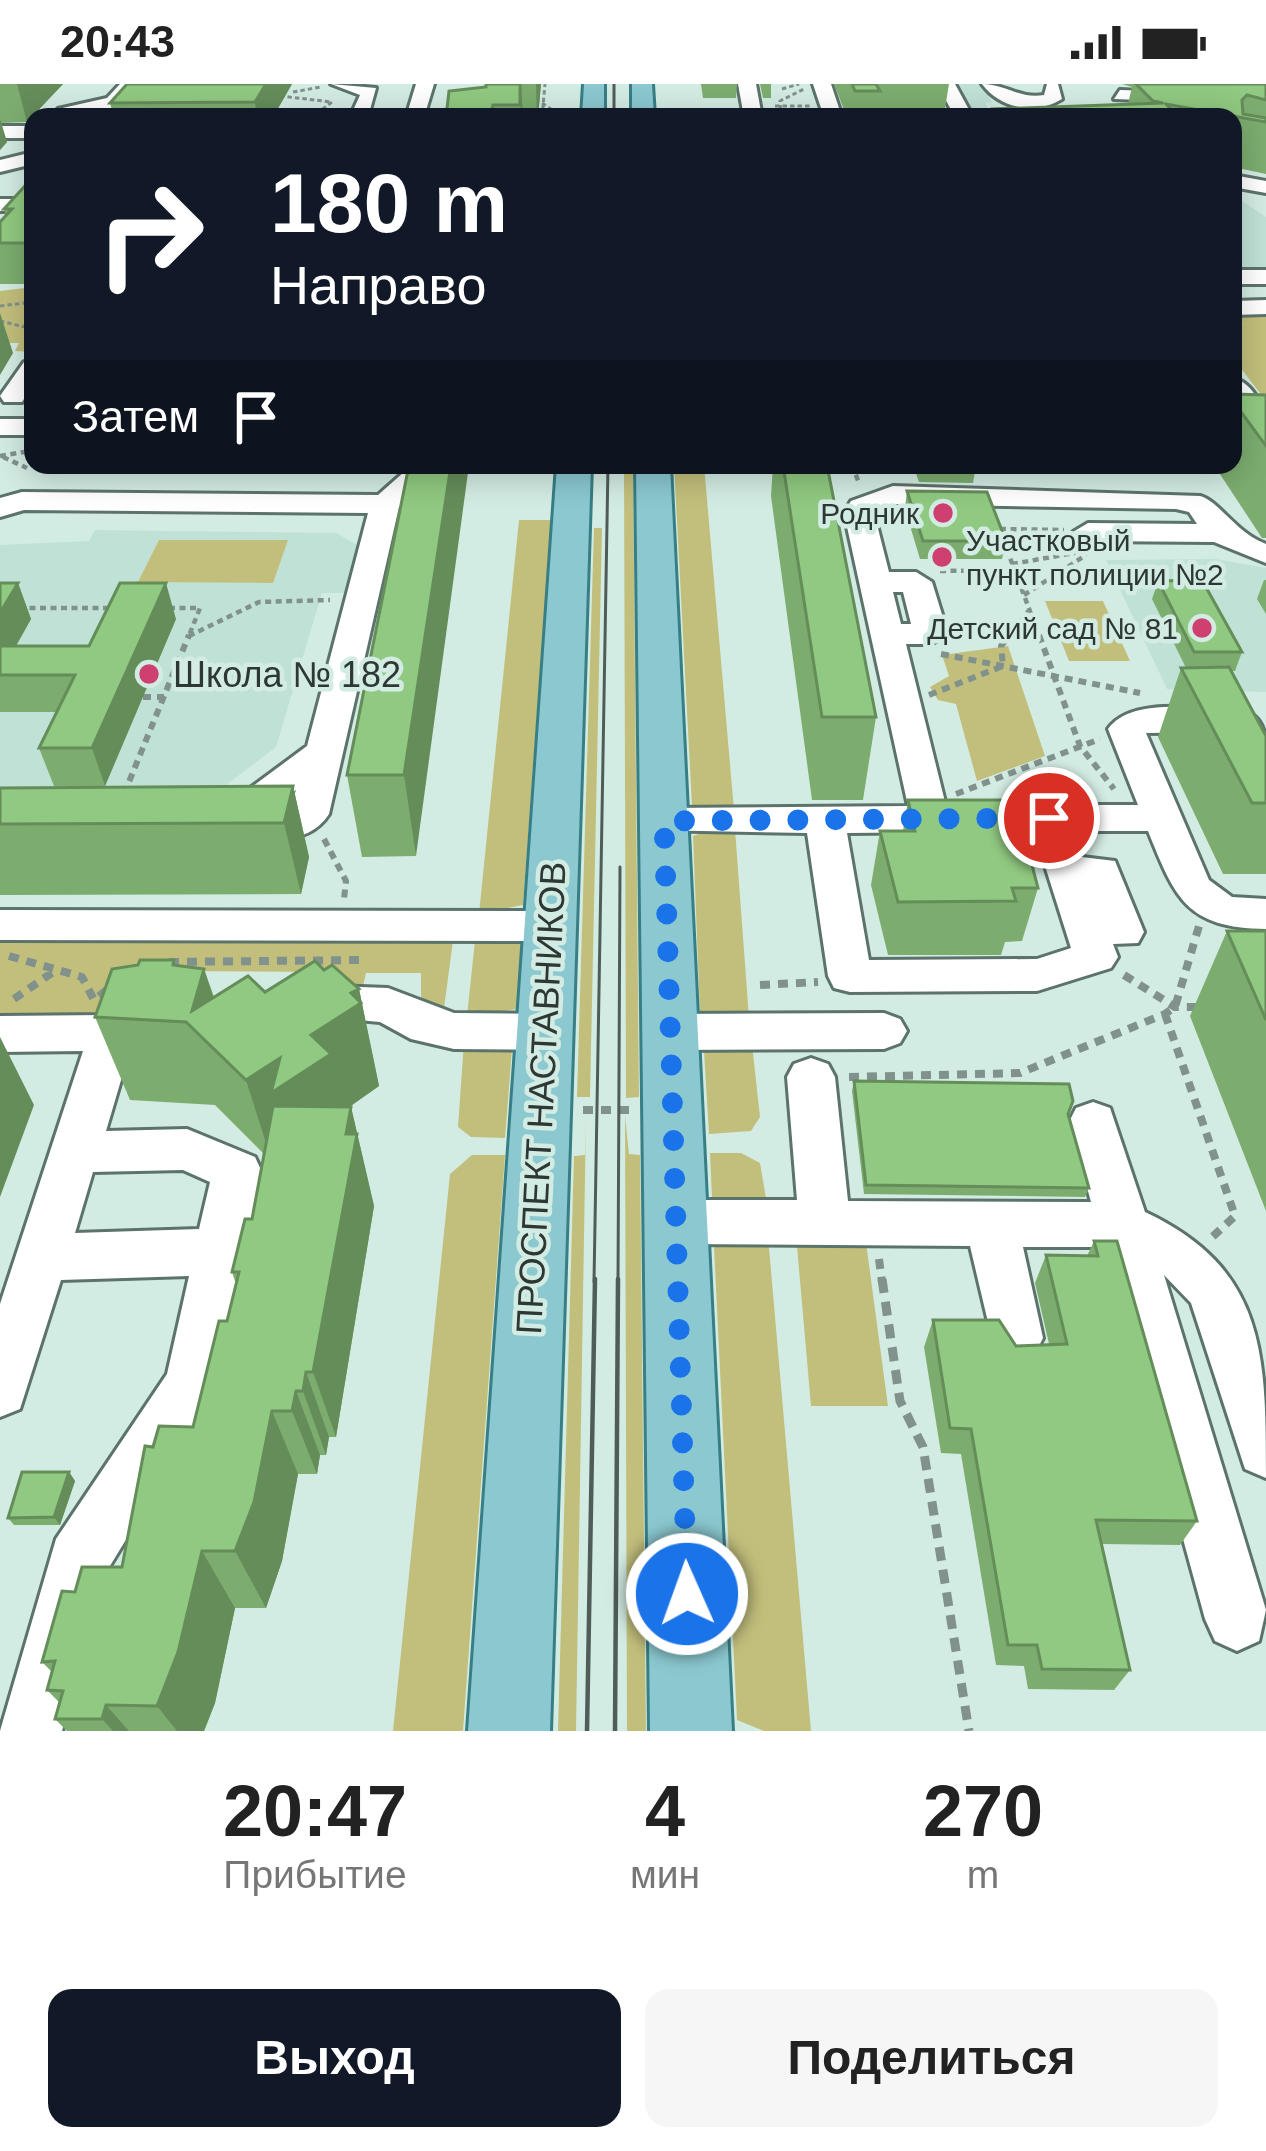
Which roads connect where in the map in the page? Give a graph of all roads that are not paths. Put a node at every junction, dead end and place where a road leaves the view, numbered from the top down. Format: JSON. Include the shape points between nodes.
{"nodes":[{"id":1,"x":129,"y":84,"type":"edge"},
{"id":2,"x":340,"y":84,"type":"edge"},
{"id":3,"x":992,"y":84,"type":"edge"},
{"id":4,"x":1113,"y":84,"type":"edge"},
{"id":5,"x":747,"y":86,"type":"edge"},
{"id":6,"x":365,"y":87,"type":"edge"},
{"id":7,"x":778,"y":87,"type":"edge"},
{"id":8,"x":1057,"y":87,"type":"edge"},
{"id":9,"x":443,"y":88,"type":"edge"},
{"id":10,"x":498,"y":88,"type":"edge"},
{"id":11,"x":1183,"y":88,"type":"edge"},
{"id":12,"x":1215,"y":90,"type":"edge"},
{"id":13,"x":73,"y":108,"type":"edge"},
{"id":14,"x":1120,"y":108,"type":"edge"},
{"id":15,"x":1209,"y":108,"type":"edge"},
{"id":16,"x":419,"y":474,"type":"edge"},
{"id":17,"x":574,"y":474,"type":"edge"},
{"id":18,"x":653,"y":474,"type":"edge"},
{"id":19,"x":871,"y":474,"type":"edge"},
{"id":20,"x":876,"y":474,"type":"edge"},
{"id":21,"x":385,"y":503,"type":"junction"},
{"id":22,"x":0,"y":508,"type":"edge"},
{"id":23,"x":1088,"y":532,"type":"road end"},
{"id":24,"x":1217,"y":533,"type":"junction"},
{"id":25,"x":1266,"y":554,"type":"edge"},
{"id":26,"x":325,"y":751,"type":"junction"},
{"id":27,"x":1266,"y":751,"type":"edge"},
{"id":28,"x":929,"y":812,"type":"junction"},
{"id":29,"x":1049,"y":818,"type":"junction"},
{"id":30,"x":1163,"y":818,"type":"junction"},
{"id":31,"x":825,"y":820,"type":"junction"},
{"id":32,"x":664,"y":821,"type":"junction"},
{"id":33,"x":1266,"y":915,"type":"edge"},
{"id":34,"x":0,"y":926,"type":"edge"},
{"id":35,"x":550,"y":926,"type":"junction"},
{"id":36,"x":348,"y":955,"type":"junction"},
{"id":37,"x":166,"y":992,"type":"edge"},
{"id":38,"x":283,"y":1002,"type":"edge"},
{"id":39,"x":7,"y":1017,"type":"edge"},
{"id":40,"x":884,"y":1031,"type":"dead end"},
{"id":41,"x":544,"y":1032,"type":"junction"},
{"id":42,"x":671,"y":1032,"type":"junction"},
{"id":43,"x":112,"y":1033,"type":"junction"},
{"id":44,"x":828,"y":1077,"type":"road end"},
{"id":45,"x":1093,"y":1121,"type":"dead end"},
{"id":46,"x":75,"y":1152,"type":"junction"},
{"id":47,"x":676,"y":1222,"type":"junction"},
{"id":48,"x":849,"y":1223,"type":"junction"},
{"id":49,"x":992,"y":1225,"type":"junction"},
{"id":50,"x":1120,"y":1225,"type":"junction"},
{"id":51,"x":221,"y":1252,"type":"junction"},
{"id":52,"x":42,"y":1257,"type":"junction"},
{"id":53,"x":1015,"y":1338,"type":"edge"},
{"id":54,"x":0,"y":1390,"type":"edge"},
{"id":55,"x":1266,"y":1449,"type":"edge"},
{"id":56,"x":1237,"y":1619,"type":"dead end"},
{"id":57,"x":29,"y":1731,"type":"edge"},
{"id":58,"x":509,"y":1731,"type":"edge"},
{"id":59,"x":692,"y":1731,"type":"edge"}],
"edges":[{"from":1,"to":13,"type":"street","via":[[113,103]]},
{"from":2,"to":6,"type":"street"},
{"from":3,"to":8,"type":"street","via":[[1019,102],[1053,99]]},
{"from":4,"to":14,"type":"street","via":[[1103,88]]},
{"from":5,"to":7,"type":"street"},
{"from":9,"to":10,"type":"street"},
{"from":11,"to":12,"type":"street"},
{"from":11,"to":15,"type":"street"},
{"from":16,"to":21,"type":"street"},
{"from":17,"to":35,"type":"main road","name":"ПРОСПЕКТ НАСТАВНИКОВ"},
{"from":18,"to":32,"type":"main road"},
{"from":19,"to":28,"type":"street","via":[[869,502],[859,513]]},
{"from":20,"to":24,"type":"street","via":[[988,495],[1176,500],[1200,506]]},
{"from":21,"to":22,"type":"street","via":[[22,501]]},
{"from":21,"to":26,"type":"street"},
{"from":23,"to":24,"type":"street"},
{"from":24,"to":25,"type":"street"},
{"from":26,"to":26,"type":"street","via":[[210,824],[306,820]]},
{"from":27,"to":30,"type":"street","via":[[1242,721],[1144,720],[1126,729]]},
{"from":28,"to":29,"type":"street"},
{"from":28,"to":31,"type":"street"},
{"from":29,"to":30,"type":"street"},
{"from":29,"to":31,"type":"street","via":[[1067,872],[1109,945],[1037,975],[850,976]]},
{"from":30,"to":33,"type":"street","via":[[1205,905]]},
{"from":31,"to":32,"type":"street"},
{"from":32,"to":42,"type":"main road"},
{"from":34,"to":36,"type":"street"},
{"from":35,"to":36,"type":"street"},
{"from":35,"to":41,"type":"main road","name":"ПРОСПЕКТ НАСТАВНИКОВ"},
{"from":36,"to":38,"type":"street"},
{"from":36,"to":41,"type":"street","via":[[388,1005],[428,1027]]},
{"from":37,"to":43,"type":"street"},
{"from":39,"to":43,"type":"street"},
{"from":40,"to":42,"type":"street"},
{"from":41,"to":58,"type":"main road","name":"ПРОСПЕКТ НАСТАВНИКОВ"},
{"from":42,"to":47,"type":"main road"},
{"from":43,"to":46,"type":"street"},
{"from":44,"to":48,"type":"street"},
{"from":45,"to":50,"type":"street"},
{"from":46,"to":51,"type":"street","via":[[187,1149],[238,1172]]},
{"from":46,"to":52,"type":"street"},
{"from":47,"to":48,"type":"street"},
{"from":47,"to":59,"type":"main road"},
{"from":48,"to":49,"type":"street"},
{"from":49,"to":50,"type":"street"},
{"from":49,"to":53,"type":"street"},
{"from":50,"to":55,"type":"street","via":[[1173,1249],[1214,1290]]},
{"from":50,"to":56,"type":"street"},
{"from":51,"to":52,"type":"street"},
{"from":51,"to":57,"type":"street","via":[[194,1384],[78,1561]]},
{"from":52,"to":54,"type":"street"}]}
